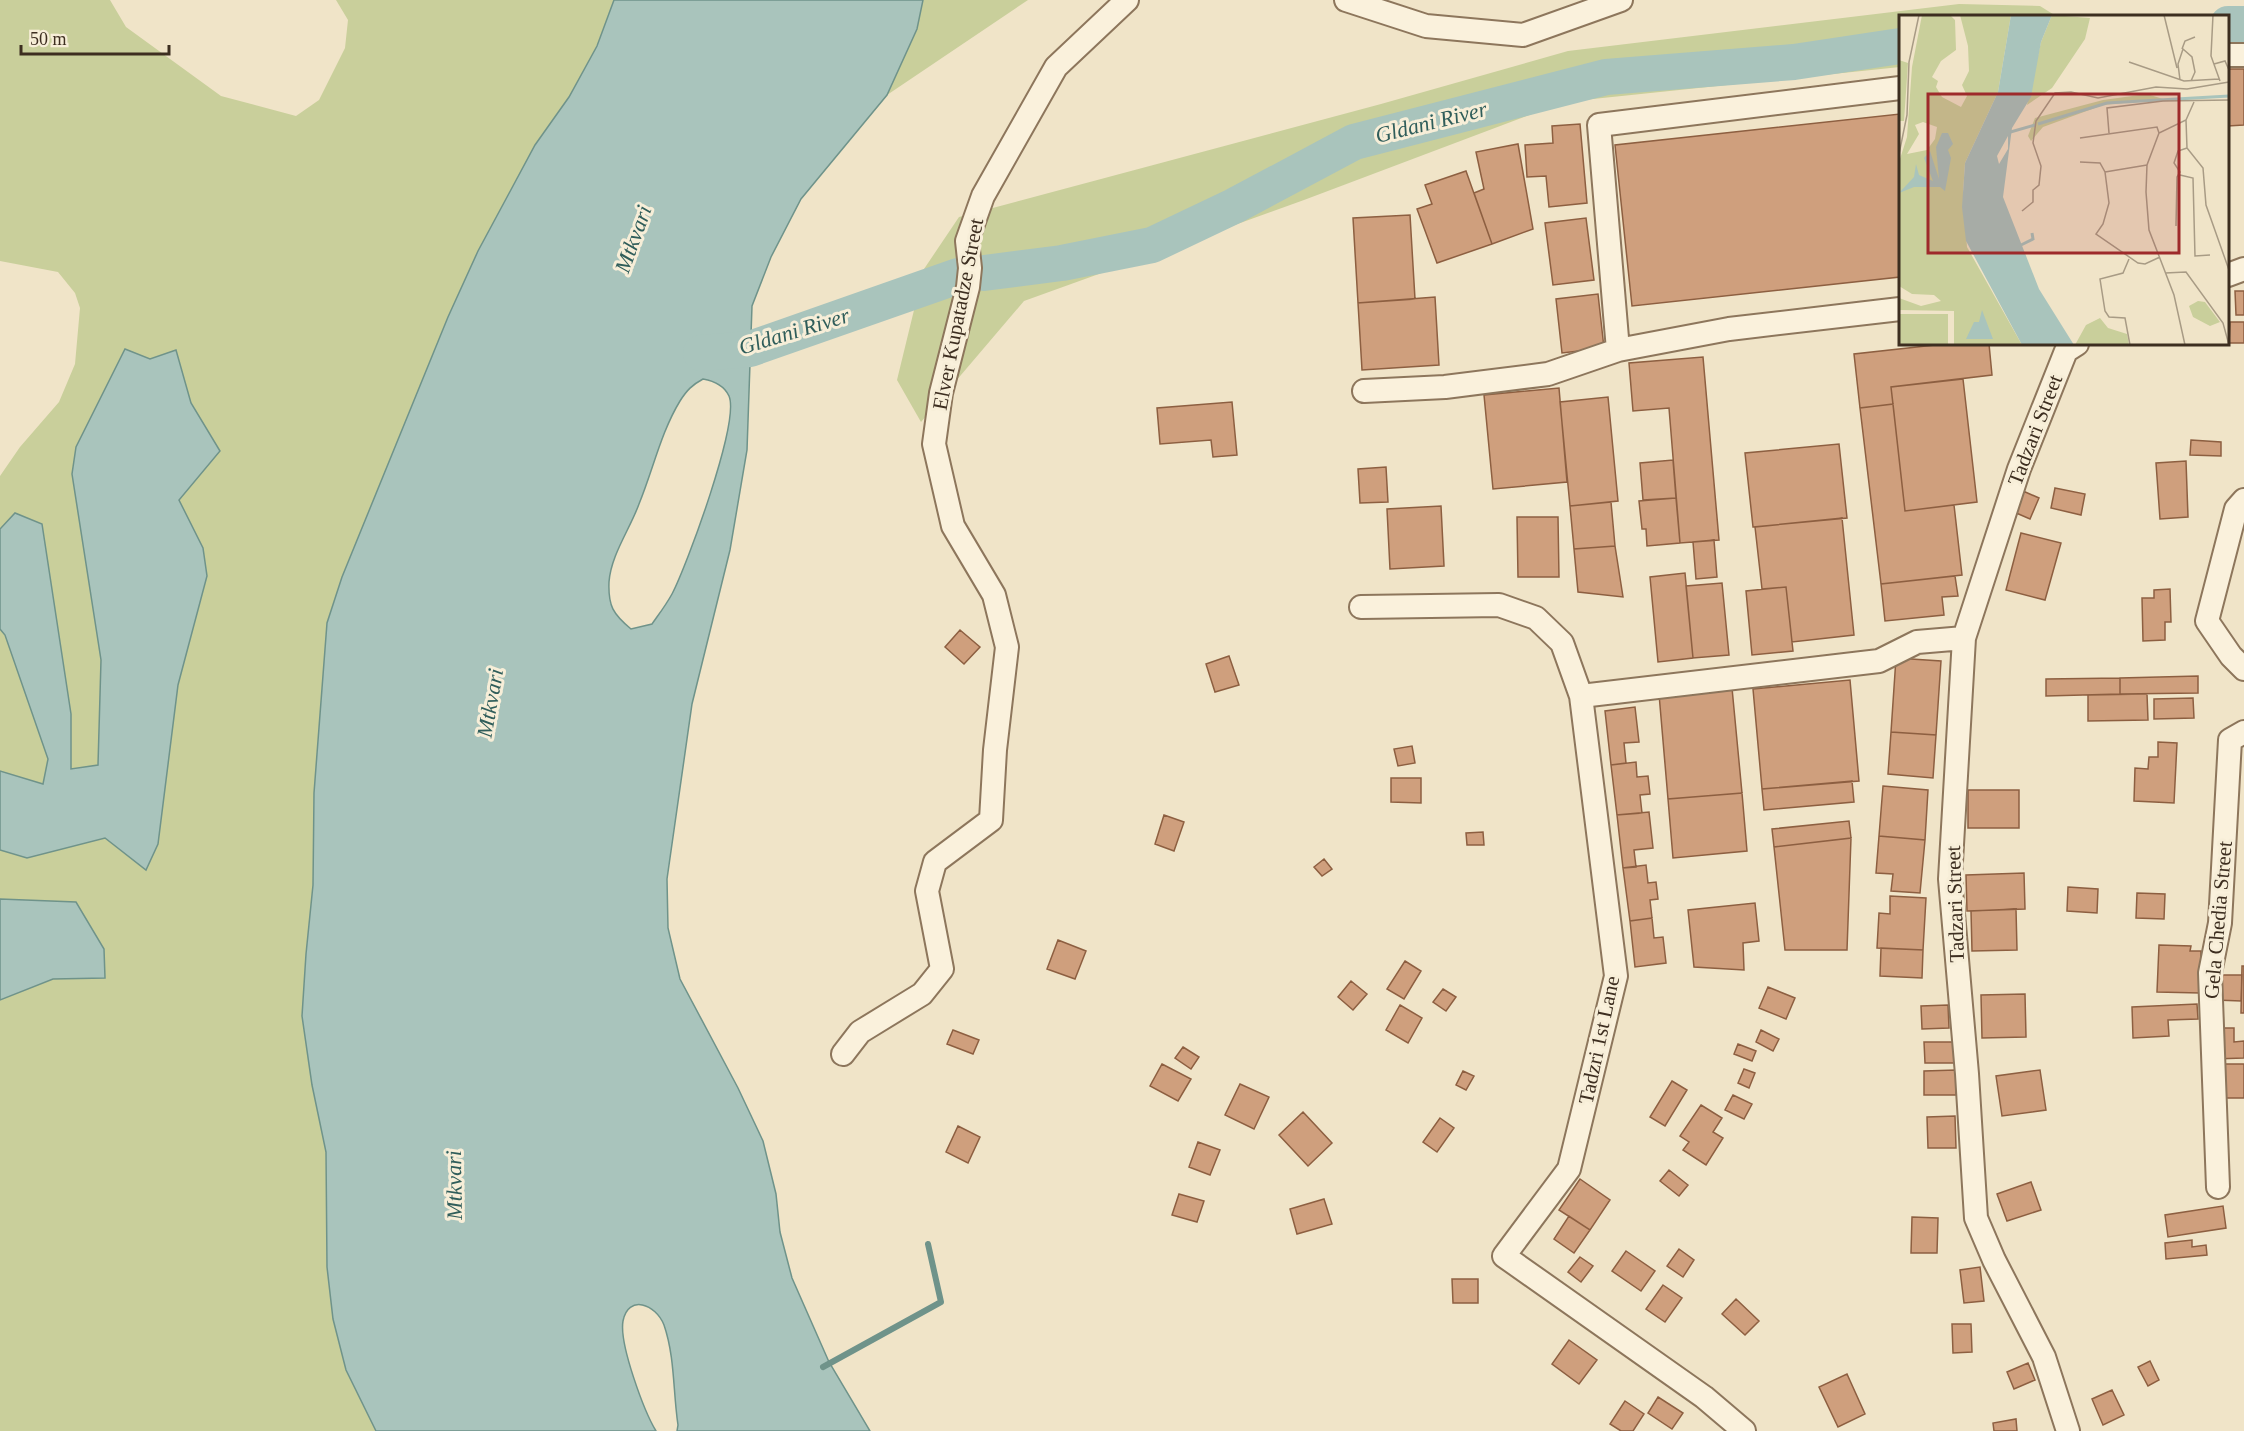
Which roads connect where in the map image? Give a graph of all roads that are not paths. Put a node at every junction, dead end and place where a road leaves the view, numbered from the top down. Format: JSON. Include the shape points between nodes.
{"nodes":[{"id":1,"x":1127,"y":0,"type":"edge"},
{"id":2,"x":1346,"y":0,"type":"edge"},
{"id":3,"x":1621,"y":0,"type":"edge"},
{"id":4,"x":2229,"y":54,"type":"edge"},
{"id":5,"x":2244,"y":55,"type":"edge"},
{"id":6,"x":1899,"y":88,"type":"edge"},
{"id":7,"x":2244,"y":269,"type":"edge"},
{"id":8,"x":2229,"y":275,"type":"edge"},
{"id":9,"x":1899,"y":309,"type":"edge"},
{"id":10,"x":2069,"y":346,"type":"edge"},
{"id":11,"x":1618,"y":350,"type":"junction"},
{"id":12,"x":1364,"y":391,"type":"dead end"},
{"id":13,"x":2244,"y":500,"type":"edge"},
{"id":14,"x":1361,"y":607,"type":"dead end"},
{"id":15,"x":1964,"y":638,"type":"junction"},
{"id":16,"x":2244,"y":669,"type":"edge"},
{"id":17,"x":1581,"y":696,"type":"junction"},
{"id":18,"x":2244,"y":732,"type":"edge"},
{"id":19,"x":843,"y":1054,"type":"dead end"},
{"id":20,"x":2218,"y":1187,"type":"dead end"},
{"id":21,"x":1744,"y":1431,"type":"edge"},
{"id":22,"x":2068,"y":1431,"type":"edge"}],
"edges":[{"from":1,"to":19,"type":"street","name":"Elver Kupatadze Street","via":[[1056,67],[983,196],[967,242],[968,287],[941,393],[934,444],[953,526],[994,594],[1007,647],[991,820],[935,862],[927,891],[942,969],[922,994],[860,1032]]},
{"from":2,"to":3,"type":"street","via":[[1426,27],[1523,35]]},
{"from":4,"to":5,"type":"street"},
{"from":6,"to":11,"type":"street","via":[[1599,125]]},
{"from":7,"to":8,"type":"street"},
{"from":9,"to":11,"type":"street","via":[[1729,329]]},
{"from":10,"to":15,"type":"street","name":"Tadzari Street","via":[[2019,469]]},
{"from":11,"to":12,"type":"street","via":[[1548,374],[1445,387]]},
{"from":13,"to":16,"type":"street","via":[[2236,509],[2207,621]]},
{"from":14,"to":17,"type":"street","name":"Tadzri 1st Lane","via":[[1499,605],[1536,618],[1562,642]]},
{"from":15,"to":17,"type":"street","via":[[1917,642],[1878,661]]},
{"from":15,"to":22,"type":"street","name":"Tadzari Street","via":[[1950,879],[1976,1218],[2044,1357]]},
{"from":17,"to":21,"type":"street","name":"Tadzri 1st Lane","via":[[1616,975],[1569,1169],[1504,1256],[1704,1397]]},
{"from":18,"to":20,"type":"street","name":"Gela Chedia Street","via":[[2230,740],[2220,923],[2210,973]]}]}
